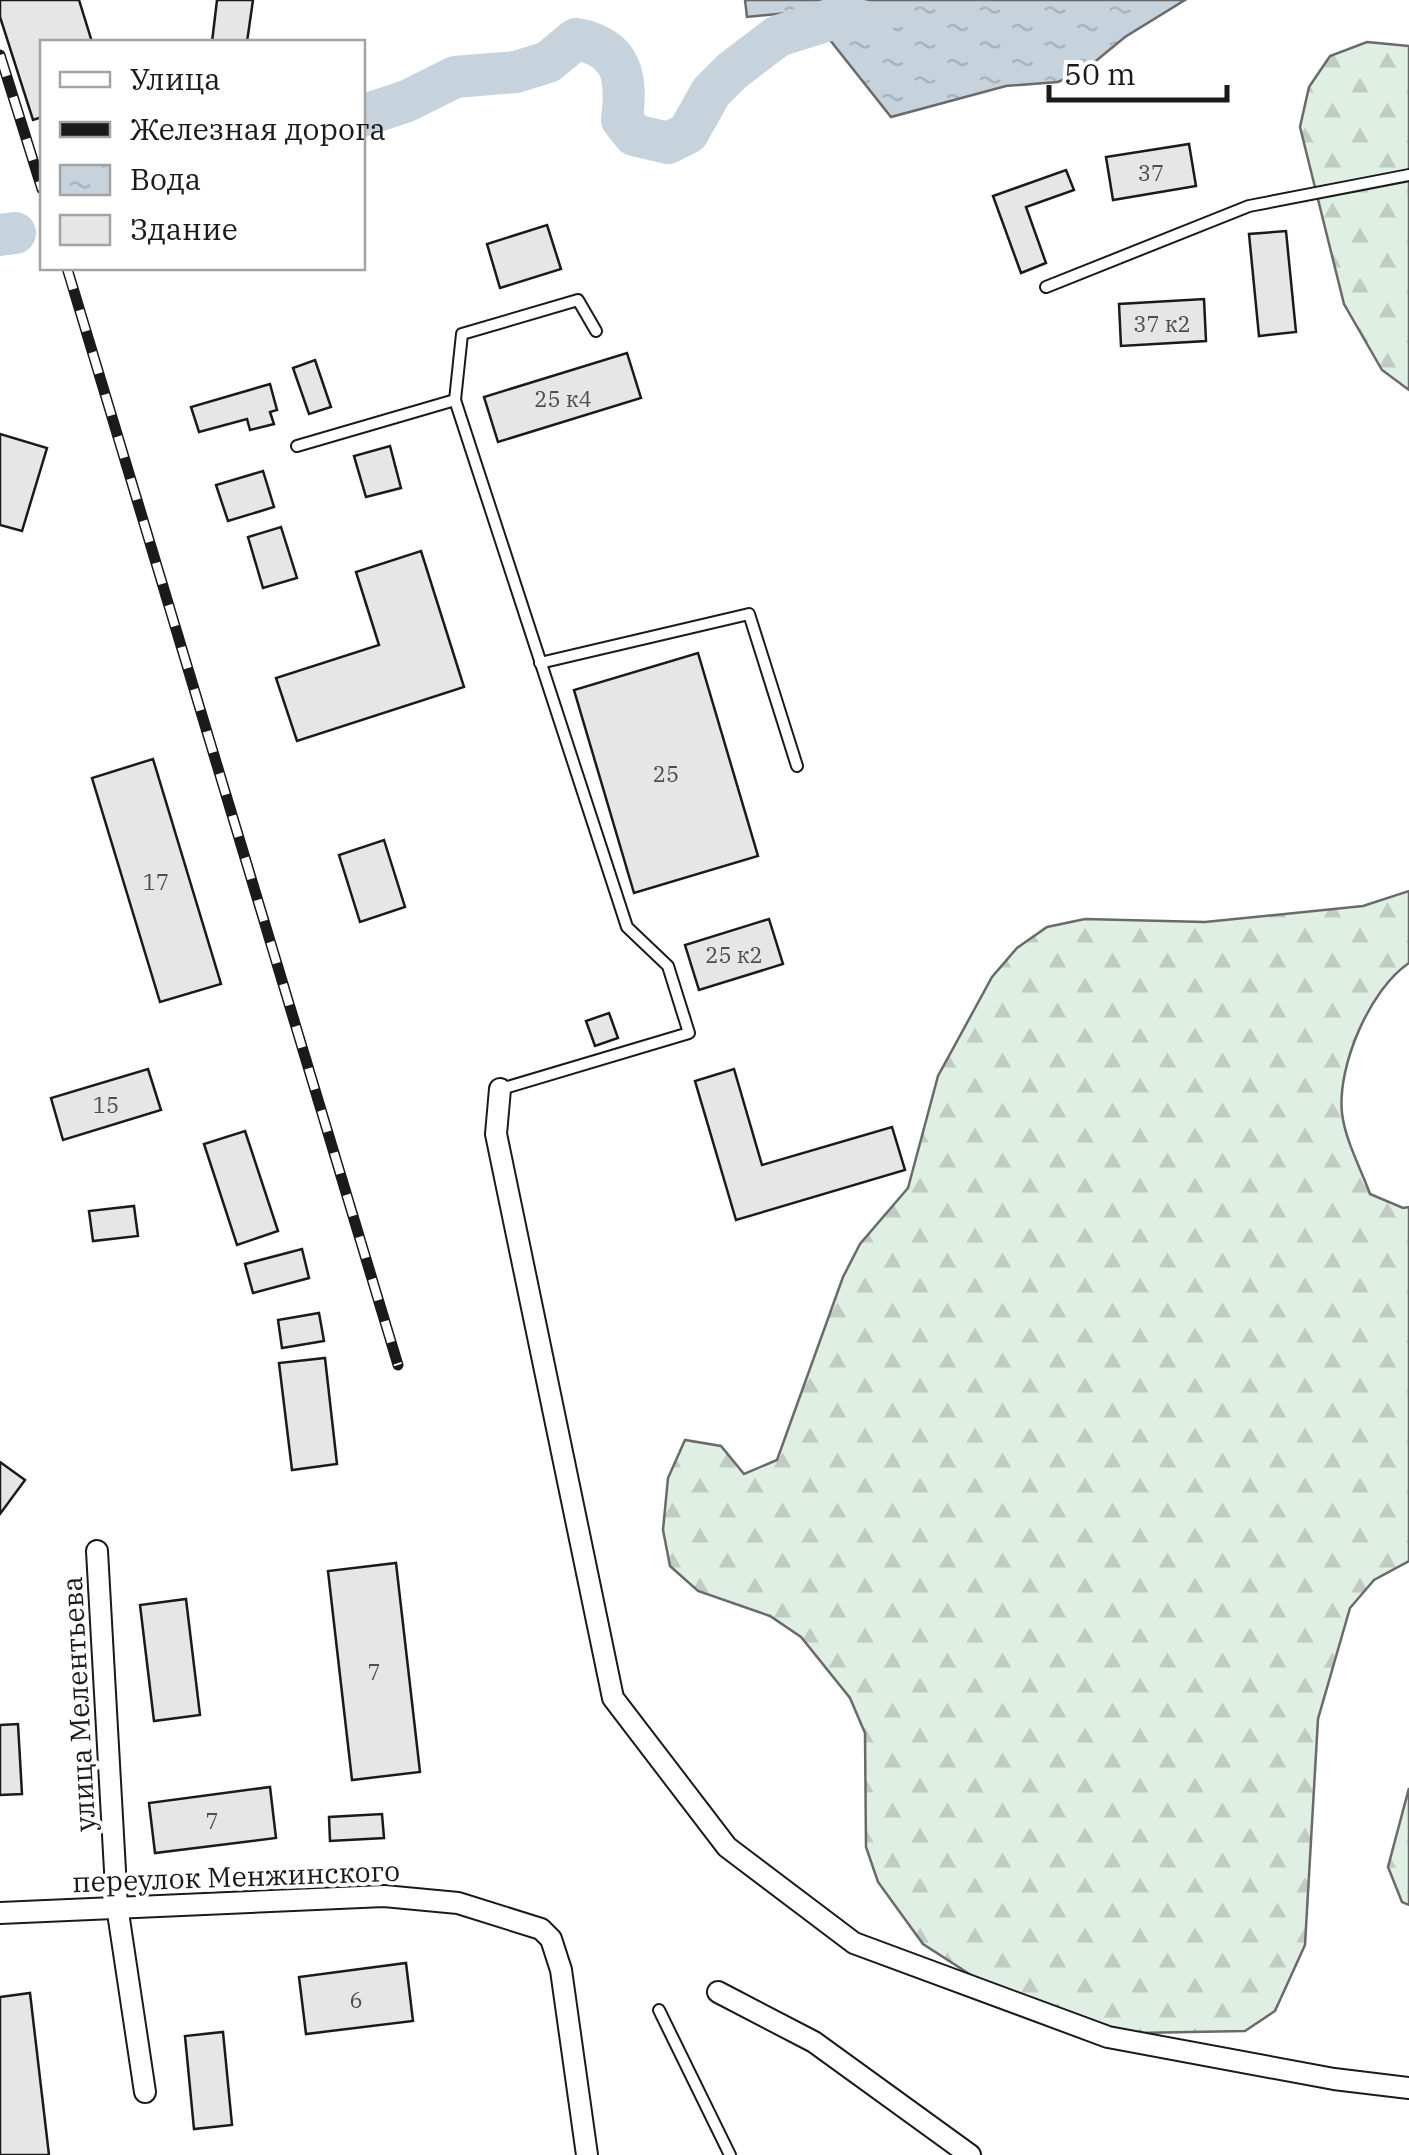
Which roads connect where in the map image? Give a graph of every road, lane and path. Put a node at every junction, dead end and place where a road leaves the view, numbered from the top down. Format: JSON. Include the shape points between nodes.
{"nodes":[{"id":1,"x":1409,"y":175,"type":"edge"},
{"id":2,"x":1046,"y":288,"type":"dead end"},
{"id":3,"x":596,"y":330,"type":"dead end"},
{"id":4,"x":454,"y":400,"type":"junction"},
{"id":5,"x":297,"y":446,"type":"dead end"},
{"id":6,"x":540,"y":663,"type":"junction"},
{"id":7,"x":797,"y":766,"type":"dead end"},
{"id":8,"x":500,"y":1090,"type":"joint"},
{"id":9,"x":97,"y":1550,"type":"dead end"},
{"id":10,"x":117,"y":1906,"type":"junction"},
{"id":11,"x":0,"y":1913,"type":"edge"},
{"id":12,"x":718,"y":1992,"type":"dead end"},
{"id":13,"x":659,"y":2010,"type":"dead end"},
{"id":14,"x":1409,"y":2088,"type":"edge"},
{"id":15,"x":145,"y":2092,"type":"dead end"},
{"id":16,"x":587,"y":2155,"type":"edge"},
{"id":17,"x":730,"y":2155,"type":"edge"},
{"id":18,"x":970,"y":2155,"type":"edge"}],
"edges":[{"from":1,"to":2,"type":"lane","via":[[1249,206]]},
{"from":3,"to":4,"type":"lane","via":[[578,300],[462,334]]},
{"from":4,"to":5,"type":"lane"},
{"from":4,"to":6,"type":"lane"},
{"from":6,"to":7,"type":"lane","via":[[749,614]]},
{"from":6,"to":8,"type":"lane","via":[[627,927],[668,966],[689,1033]]},
{"from":8,"to":14,"type":"street","via":[[496,1134],[614,1698],[727,1847],[854,1943],[1108,2037]]},
{"from":9,"to":10,"type":"street","name":"улица Мелентьева"},
{"from":10,"to":11,"type":"street","name":"переулок Менжинского"},
{"from":10,"to":15,"type":"street","name":"улица Мелентьева"},
{"from":10,"to":16,"type":"street","name":"переулок Менжинского","via":[[384,1896],[458,1903],[541,1929],[551,1938],[561,1970]]},
{"from":12,"to":18,"type":"street","via":[[814,2042]]},
{"from":13,"to":17,"type":"lane"}]}
